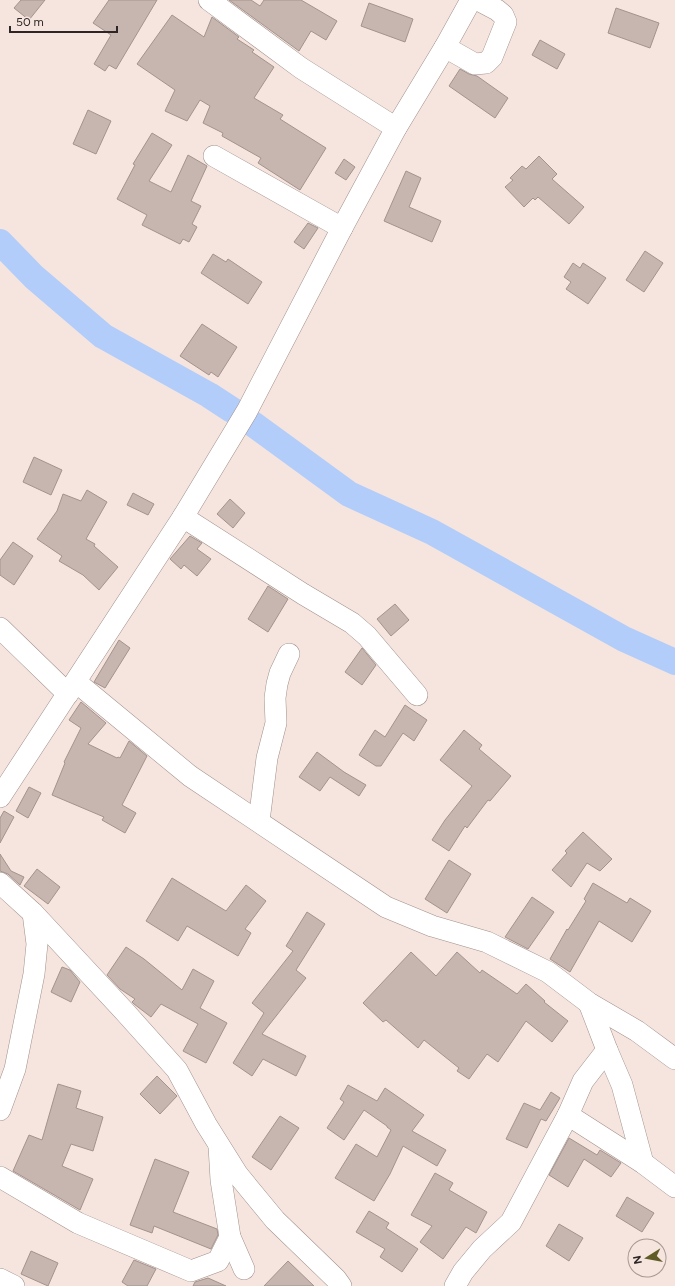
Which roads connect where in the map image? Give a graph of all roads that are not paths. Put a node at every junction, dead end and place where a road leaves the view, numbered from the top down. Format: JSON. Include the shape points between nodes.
{"nodes":[{"id":1,"x":209,"y":0,"type":"edge"},
{"id":2,"x":471,"y":0,"type":"edge"},
{"id":3,"x":478,"y":0,"type":"edge"},
{"id":4,"x":445,"y":47,"type":"junction"},
{"id":5,"x":396,"y":128,"type":"junction"},
{"id":6,"x":214,"y":156,"type":"dead end"},
{"id":7,"x":342,"y":228,"type":"junction"},
{"id":8,"x":183,"y":517,"type":"junction"},
{"id":9,"x":0,"y":628,"type":"edge"},
{"id":10,"x":289,"y":654,"type":"dead end"},
{"id":11,"x":72,"y":688,"type":"junction"},
{"id":12,"x":417,"y":695,"type":"dead end"},
{"id":13,"x":0,"y":798,"type":"edge"},
{"id":14,"x":259,"y":821,"type":"junction"},
{"id":15,"x":0,"y":883,"type":"edge"},
{"id":16,"x":33,"y":913,"type":"junction"},
{"id":17,"x":589,"y":1004,"type":"junction"},
{"id":18,"x":607,"y":1050,"type":"junction"},
{"id":19,"x":675,"y":1059,"type":"edge"},
{"id":20,"x":0,"y":1110,"type":"edge"},
{"id":21,"x":568,"y":1115,"type":"junction"},
{"id":22,"x":219,"y":1145,"type":"junction"},
{"id":23,"x":643,"y":1163,"type":"junction"},
{"id":24,"x":0,"y":1177,"type":"edge"},
{"id":25,"x":675,"y":1187,"type":"edge"},
{"id":26,"x":230,"y":1237,"type":"junction"},
{"id":27,"x":244,"y":1269,"type":"dead end"},
{"id":28,"x":0,"y":1279,"type":"edge"},
{"id":29,"x":14,"y":1286,"type":"edge"},
{"id":30,"x":341,"y":1286,"type":"edge"},
{"id":31,"x":455,"y":1286,"type":"edge"}],
"edges":[{"from":1,"to":5,"type":"street","via":[[301,68]]},
{"from":2,"to":4,"type":"street"},
{"from":3,"to":4,"type":"street","via":[[497,10],[506,22],[492,58],[486,64],[475,64]]},
{"from":4,"to":5,"type":"street"},
{"from":5,"to":7,"type":"street"},
{"from":6,"to":7,"type":"street"},
{"from":7,"to":8,"type":"street","via":[[247,411]]},
{"from":8,"to":11,"type":"street"},
{"from":8,"to":12,"type":"street","via":[[352,623],[367,636]]},
{"from":9,"to":11,"type":"street"},
{"from":10,"to":14,"type":"street","via":[[277,684],[276,723],[267,758]]},
{"from":11,"to":13,"type":"street"},
{"from":11,"to":14,"type":"street","via":[[190,776]]},
{"from":14,"to":17,"type":"street","via":[[386,907],[432,926],[487,942],[548,972]]},
{"from":15,"to":16,"type":"street"},
{"from":16,"to":20,"type":"street","via":[[37,944],[34,974],[14,1069]]},
{"from":16,"to":22,"type":"street","via":[[126,1012],[176,1070]]},
{"from":17,"to":18,"type":"street"},
{"from":17,"to":19,"type":"street","via":[[637,1031]]},
{"from":18,"to":21,"type":"street","via":[[583,1081]]},
{"from":18,"to":23,"type":"street","via":[[622,1085]]},
{"from":21,"to":23,"type":"street"},
{"from":21,"to":31,"type":"street","via":[[511,1222],[482,1249]]},
{"from":22,"to":26,"type":"street","via":[[220,1180]]},
{"from":22,"to":30,"type":"street","via":[[238,1175],[275,1220]]},
{"from":23,"to":25,"type":"street"},
{"from":24,"to":26,"type":"street","via":[[78,1223],[192,1271],[218,1261]]},
{"from":26,"to":27,"type":"street"},
{"from":28,"to":29,"type":"street"}]}
